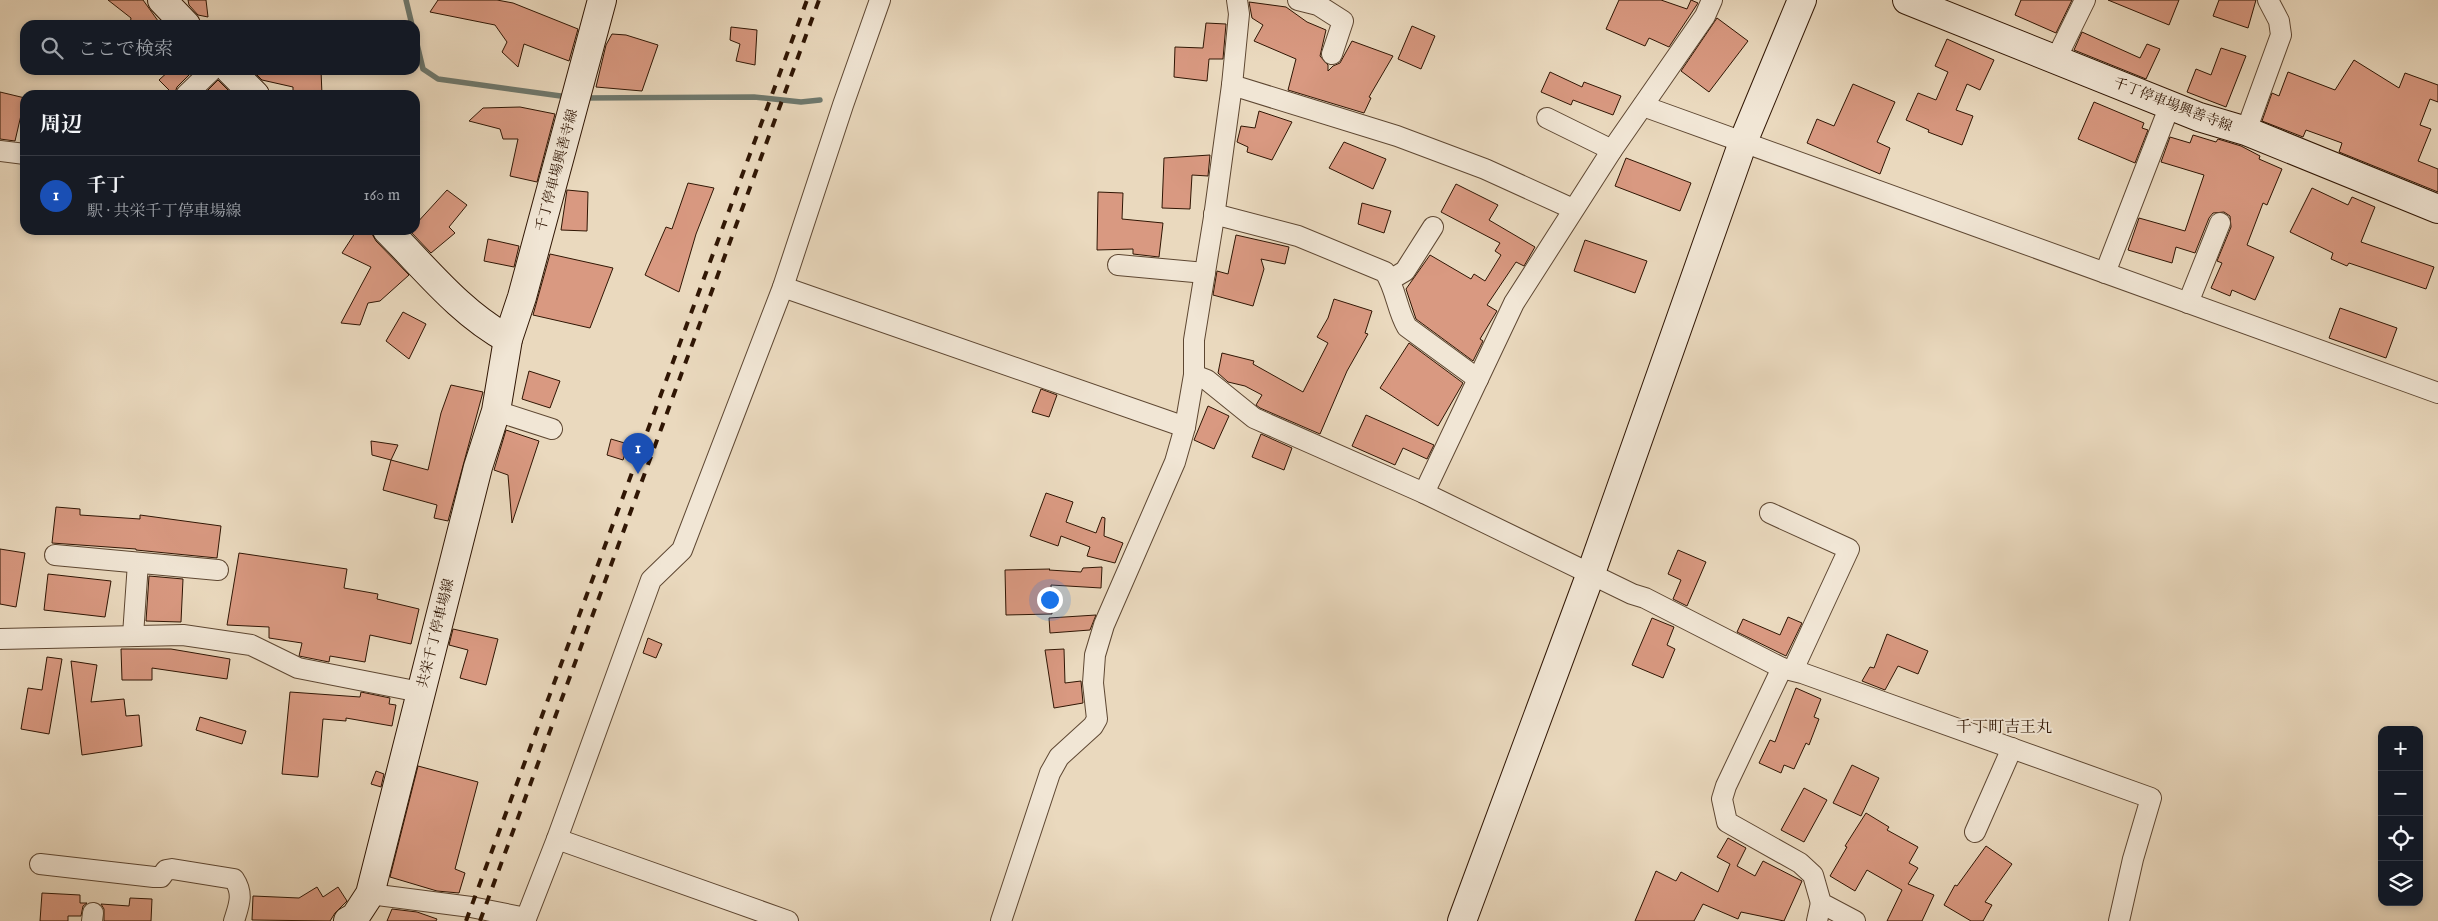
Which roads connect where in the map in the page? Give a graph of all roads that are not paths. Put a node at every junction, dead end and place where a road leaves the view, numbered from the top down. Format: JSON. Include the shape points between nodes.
{"nodes":[{"id":1,"x":162,"y":0,"type":"edge"},
{"id":2,"x":602,"y":0,"type":"edge"},
{"id":3,"x":880,"y":0,"type":"edge"},
{"id":4,"x":1237,"y":0,"type":"edge"},
{"id":5,"x":1298,"y":0,"type":"edge"},
{"id":6,"x":1712,"y":0,"type":"edge"},
{"id":7,"x":1802,"y":0,"type":"edge"},
{"id":8,"x":1907,"y":0,"type":"edge"},
{"id":9,"x":2085,"y":0,"type":"edge"},
{"id":10,"x":2268,"y":0,"type":"edge"},
{"id":11,"x":1319,"y":3,"type":"edge"},
{"id":12,"x":181,"y":20,"type":"edge"},
{"id":13,"x":1332,"y":54,"type":"dead end"},
{"id":14,"x":2056,"y":59,"type":"junction"},
{"id":15,"x":207,"y":75,"type":"edge"},
{"id":16,"x":235,"y":75,"type":"edge"},
{"id":17,"x":1232,"y":85,"type":"junction"},
{"id":18,"x":191,"y":90,"type":"edge"},
{"id":19,"x":250,"y":90,"type":"edge"},
{"id":20,"x":2170,"y":104,"type":"junction"},
{"id":21,"x":1643,"y":106,"type":"junction"},
{"id":22,"x":1547,"y":118,"type":"dead end"},
{"id":23,"x":2246,"y":131,"type":"junction"},
{"id":24,"x":1744,"y":142,"type":"junction"},
{"id":25,"x":1612,"y":150,"type":"junction"},
{"id":26,"x":0,"y":151,"type":"edge"},
{"id":27,"x":20,"y":153,"type":"edge"},
{"id":28,"x":1573,"y":209,"type":"junction"},
{"id":29,"x":2438,"y":209,"type":"edge"},
{"id":30,"x":1214,"y":214,"type":"junction"},
{"id":31,"x":2220,"y":223,"type":"dead end"},
{"id":32,"x":1434,"y":227,"type":"dead end"},
{"id":33,"x":392,"y":235,"type":"edge"},
{"id":34,"x":1118,"y":265,"type":"dead end"},
{"id":35,"x":2105,"y":273,"type":"junction"},
{"id":36,"x":1205,"y":274,"type":"junction"},
{"id":37,"x":1390,"y":280,"type":"junction"},
{"id":38,"x":783,"y":287,"type":"junction"},
{"id":39,"x":2188,"y":303,"type":"junction"},
{"id":40,"x":508,"y":339,"type":"junction"},
{"id":41,"x":1194,"y":375,"type":"junction"},
{"id":42,"x":1478,"y":379,"type":"junction"},
{"id":43,"x":2438,"y":394,"type":"edge"},
{"id":44,"x":496,"y":410,"type":"junction"},
{"id":45,"x":1185,"y":427,"type":"junction"},
{"id":46,"x":552,"y":429,"type":"dead end"},
{"id":47,"x":1424,"y":493,"type":"junction"},
{"id":48,"x":1770,"y":513,"type":"dead end"},
{"id":49,"x":55,"y":555,"type":"dead end"},
{"id":50,"x":138,"y":563,"type":"junction"},
{"id":51,"x":218,"y":570,"type":"dead end"},
{"id":52,"x":1591,"y":573,"type":"junction"},
{"id":53,"x":132,"y":635,"type":"junction"},
{"id":54,"x":0,"y":639,"type":"edge"},
{"id":55,"x":1788,"y":669,"type":"junction"},
{"id":56,"x":420,"y":692,"type":"junction"},
{"id":57,"x":2012,"y":748,"type":"junction"},
{"id":58,"x":1975,"y":832,"type":"dead end"},
{"id":59,"x":557,"y":840,"type":"junction"},
{"id":60,"x":40,"y":864,"type":"dead end"},
{"id":61,"x":370,"y":894,"type":"junction"},
{"id":62,"x":1819,"y":912,"type":"edge"},
{"id":63,"x":450,"y":913,"type":"edge"},
{"id":64,"x":525,"y":919,"type":"edge"},
{"id":65,"x":234,"y":921,"type":"edge"},
{"id":66,"x":348,"y":921,"type":"edge"},
{"id":67,"x":788,"y":921,"type":"edge"},
{"id":68,"x":1001,"y":921,"type":"edge"},
{"id":69,"x":1462,"y":921,"type":"edge"},
{"id":70,"x":1855,"y":921,"type":"edge"},
{"id":71,"x":2119,"y":921,"type":"edge"}],
"edges":[{"from":1,"to":12,"type":"main road"},
{"from":2,"to":40,"type":"main road","name":"千丁停車場興善寺線"},
{"from":3,"to":38,"type":"street"},
{"from":4,"to":17,"type":"street","via":[[1239,14]]},
{"from":5,"to":11,"type":"street"},
{"from":6,"to":21,"type":"street","via":[[1705,16]]},
{"from":7,"to":24,"type":"main road"},
{"from":8,"to":14,"type":"main road","name":"千丁停車場興善寺線"},
{"from":9,"to":14,"type":"street"},
{"from":10,"to":23,"type":"street","via":[[2278,21],[2280,35]]},
{"from":11,"to":13,"type":"street","via":[[1343,22]]},
{"from":14,"to":20,"type":"main road","name":"千丁停車場興善寺線"},
{"from":15,"to":18,"type":"street"},
{"from":16,"to":19,"type":"main road"},
{"from":17,"to":28,"type":"street","via":[[1397,136],[1485,168]]},
{"from":17,"to":30,"type":"street"},
{"from":20,"to":23,"type":"main road","name":"千丁停車場興善寺線"},
{"from":20,"to":35,"type":"street"},
{"from":21,"to":24,"type":"street"},
{"from":21,"to":25,"type":"street"},
{"from":22,"to":25,"type":"street"},
{"from":23,"to":29,"type":"main road","name":"千丁停車場興善寺線"},
{"from":24,"to":35,"type":"street"},
{"from":24,"to":52,"type":"main road"},
{"from":25,"to":28,"type":"street"},
{"from":26,"to":27,"type":"street"},
{"from":28,"to":42,"type":"street","via":[[1514,303]]},
{"from":30,"to":36,"type":"street"},
{"from":30,"to":37,"type":"street","via":[[1298,236],[1385,272]]},
{"from":31,"to":39,"type":"street"},
{"from":32,"to":37,"type":"street","via":[[1405,271]]},
{"from":33,"to":40,"type":"main road","via":[[470,314]]},
{"from":34,"to":36,"type":"street"},
{"from":35,"to":39,"type":"street"},
{"from":36,"to":41,"type":"street","via":[[1194,340]]},
{"from":37,"to":42,"type":"street","via":[[1407,327]]},
{"from":38,"to":45,"type":"street"},
{"from":38,"to":59,"type":"street","via":[[682,550],[651,580]]},
{"from":39,"to":43,"type":"street"},
{"from":40,"to":44,"type":"main road","name":"共栄千丁停車場線"},
{"from":41,"to":45,"type":"street"},
{"from":41,"to":47,"type":"street","via":[[1207,380],[1254,418]]},
{"from":42,"to":47,"type":"street"},
{"from":44,"to":46,"type":"street"},
{"from":44,"to":56,"type":"main road","name":"共栄千丁停車場線","via":[[478,466]]},
{"from":45,"to":68,"type":"street","via":[[1175,462],[1104,625],[1095,655],[1096,719],[1059,757],[1050,773]]},
{"from":47,"to":52,"type":"street"},
{"from":48,"to":55,"type":"street","via":[[1850,549]]},
{"from":49,"to":50,"type":"street"},
{"from":50,"to":51,"type":"street"},
{"from":50,"to":53,"type":"street"},
{"from":52,"to":55,"type":"street"},
{"from":52,"to":69,"type":"main road"},
{"from":53,"to":54,"type":"street"},
{"from":53,"to":56,"type":"street","via":[[183,635],[251,645],[298,668]]},
{"from":55,"to":57,"type":"street"},
{"from":55,"to":62,"type":"street","via":[[1722,799],[1727,822],[1800,863],[1813,875]]},
{"from":56,"to":61,"type":"main road","name":"共栄千丁停車場線"},
{"from":57,"to":58,"type":"street"},
{"from":57,"to":71,"type":"street","via":[[2151,798]]},
{"from":59,"to":64,"type":"street"},
{"from":59,"to":67,"type":"street"},
{"from":60,"to":65,"type":"street","via":[[154,877],[161,877],[166,870],[172,869],[234,879],[240,888],[241,899]]},
{"from":61,"to":63,"type":"street"},
{"from":61,"to":66,"type":"main road","name":"共栄千丁停車場線"},
{"from":62,"to":70,"type":"street"},
{"from":63,"to":64,"type":"street"}]}
